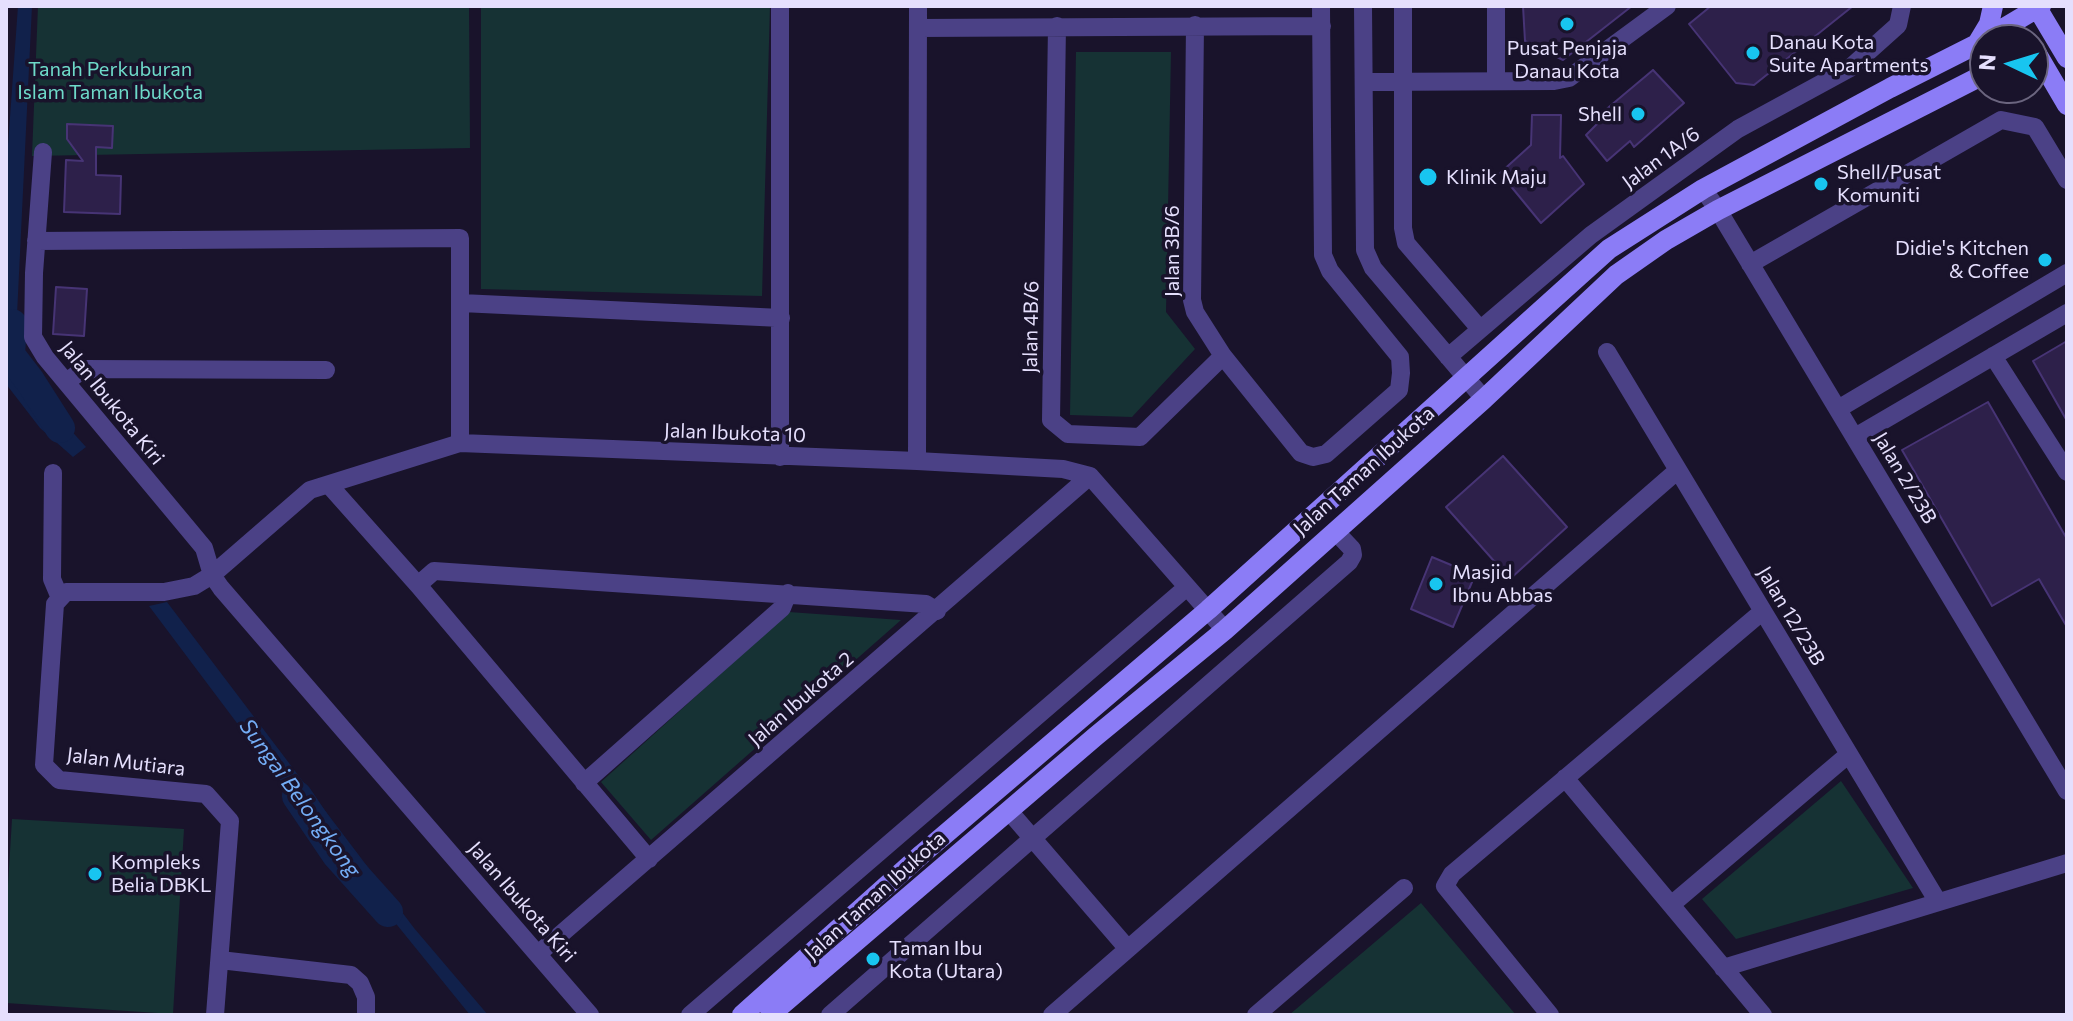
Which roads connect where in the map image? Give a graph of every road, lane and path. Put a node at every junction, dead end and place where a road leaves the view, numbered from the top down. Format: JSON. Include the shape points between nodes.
{"nodes":[{"id":1,"x":780,"y":6,"type":"edge"},
{"id":2,"x":918,"y":6,"type":"edge"},
{"id":3,"x":1321,"y":6,"type":"edge"},
{"id":4,"x":1363,"y":6,"type":"edge"},
{"id":5,"x":1403,"y":6,"type":"edge"},
{"id":6,"x":1496,"y":6,"type":"edge"},
{"id":7,"x":1667,"y":6,"type":"edge"},
{"id":8,"x":1902,"y":6,"type":"edge"},
{"id":9,"x":2038,"y":7,"type":"edge"},
{"id":10,"x":2013,"y":13,"type":"edge"},
{"id":11,"x":1195,"y":25,"type":"junction"},
{"id":12,"x":1057,"y":26,"type":"junction"},
{"id":13,"x":1322,"y":26,"type":"junction"},
{"id":14,"x":918,"y":28,"type":"junction"},
{"id":15,"x":2060,"y":30,"type":"edge"},
{"id":16,"x":1969,"y":48,"type":"edge"},
{"id":17,"x":2067,"y":58,"type":"edge"},
{"id":18,"x":2049,"y":74,"type":"edge"},
{"id":19,"x":1496,"y":81,"type":"junction"},
{"id":20,"x":2049,"y":81,"type":"edge"},
{"id":21,"x":1364,"y":82,"type":"junction"},
{"id":22,"x":1403,"y":82,"type":"junction"},
{"id":23,"x":1969,"y":82,"type":"edge"},
{"id":24,"x":2054,"y":83,"type":"junction"},
{"id":25,"x":2067,"y":105,"type":"edge"},
{"id":26,"x":43,"y":152,"type":"dead end"},
{"id":27,"x":2067,"y":180,"type":"edge"},
{"id":28,"x":1703,"y":189,"type":"junction"},
{"id":29,"x":1718,"y":210,"type":"junction"},
{"id":30,"x":36,"y":241,"type":"junction"},
{"id":31,"x":1750,"y":264,"type":"junction"},
{"id":32,"x":2067,"y":273,"type":"edge"},
{"id":33,"x":461,"y":303,"type":"junction"},
{"id":34,"x":2067,"y":313,"type":"edge"},
{"id":35,"x":781,"y":318,"type":"junction"},
{"id":36,"x":1480,"y":329,"type":"junction"},
{"id":37,"x":1607,"y":352,"type":"dead end"},
{"id":38,"x":1223,"y":356,"type":"junction"},
{"id":39,"x":1993,"y":356,"type":"junction"},
{"id":40,"x":1448,"y":357,"type":"junction"},
{"id":41,"x":326,"y":370,"type":"dead end"},
{"id":42,"x":1467,"y":379,"type":"junction"},
{"id":43,"x":66,"y":382,"type":"junction"},
{"id":44,"x":1484,"y":399,"type":"junction"},
{"id":45,"x":1838,"y":409,"type":"junction"},
{"id":46,"x":1855,"y":437,"type":"junction"},
{"id":47,"x":460,"y":443,"type":"junction"},
{"id":48,"x":780,"y":457,"type":"junction"},
{"id":49,"x":917,"y":461,"type":"junction"},
{"id":50,"x":1678,"y":470,"type":"junction"},
{"id":51,"x":2067,"y":472,"type":"edge"},
{"id":52,"x":53,"y":473,"type":"dead end"},
{"id":53,"x":1090,"y":476,"type":"junction"},
{"id":54,"x":329,"y":485,"type":"junction"},
{"id":55,"x":1335,"y":531,"type":"junction"},
{"id":56,"x":212,"y":575,"type":"junction"},
{"id":57,"x":418,"y":585,"type":"junction"},
{"id":58,"x":1187,"y":587,"type":"junction"},
{"id":59,"x":788,"y":593,"type":"junction"},
{"id":60,"x":60,"y":598,"type":"junction"},
{"id":61,"x":1208,"y":610,"type":"junction"},
{"id":62,"x":937,"y":611,"type":"junction"},
{"id":63,"x":1763,"y":611,"type":"junction"},
{"id":64,"x":1225,"y":630,"type":"junction"},
{"id":65,"x":1849,"y":754,"type":"junction"},
{"id":66,"x":1565,"y":778,"type":"junction"},
{"id":67,"x":584,"y":783,"type":"junction"},
{"id":68,"x":2067,"y":791,"type":"edge"},
{"id":69,"x":1009,"y":811,"type":"junction"},
{"id":70,"x":901,"y":832,"type":"junction"},
{"id":71,"x":1033,"y":838,"type":"junction"},
{"id":72,"x":922,"y":854,"type":"junction"},
{"id":73,"x":649,"y":859,"type":"junction"},
{"id":74,"x":2067,"y":863,"type":"edge"},
{"id":75,"x":1404,"y":888,"type":"dead end"},
{"id":76,"x":1938,"y":902,"type":"junction"},
{"id":77,"x":1671,"y":905,"type":"junction"},
{"id":78,"x":1128,"y":949,"type":"junction"},
{"id":79,"x":538,"y":954,"type":"junction"},
{"id":80,"x":220,"y":960,"type":"junction"},
{"id":81,"x":1723,"y":968,"type":"junction"},
{"id":82,"x":215,"y":1015,"type":"edge"},
{"id":83,"x":366,"y":1015,"type":"edge"},
{"id":84,"x":590,"y":1015,"type":"edge"},
{"id":85,"x":690,"y":1015,"type":"edge"},
{"id":86,"x":742,"y":1015,"type":"edge"},
{"id":87,"x":770,"y":1015,"type":"edge"},
{"id":88,"x":830,"y":1015,"type":"edge"},
{"id":89,"x":1052,"y":1015,"type":"edge"},
{"id":90,"x":1256,"y":1015,"type":"edge"},
{"id":91,"x":1550,"y":1015,"type":"edge"},
{"id":92,"x":1763,"y":1015,"type":"edge"}],
"edges":[{"from":1,"to":35,"type":"street"},
{"from":2,"to":14,"type":"street"},
{"from":3,"to":13,"type":"street","name":"Jalan 3B/6"},
{"from":4,"to":21,"type":"street"},
{"from":5,"to":22,"type":"street"},
{"from":6,"to":19,"type":"street"},
{"from":7,"to":19,"type":"street","via":[[1569,78]]},
{"from":8,"to":36,"type":"street","name":"Jalan 1A/6","via":[[1898,25],[1850,68],[1738,129],[1591,235]]},
{"from":9,"to":10,"type":"main road","name":"Jalan Taman Ibukota"},
{"from":9,"to":15,"type":"main road"},
{"from":11,"to":12,"type":"street"},
{"from":11,"to":13,"type":"street"},
{"from":11,"to":38,"type":"street","name":"Jalan 3B/6","via":[[1192,300]]},
{"from":12,"to":14,"type":"street"},
{"from":12,"to":38,"type":"street","name":"Jalan 4B/6","via":[[1051,420],[1068,434],[1140,437]]},
{"from":13,"to":38,"type":"street","name":"Jalan 3B/6","via":[[1323,255],[1330,271],[1400,357],[1399,390],[1326,454],[1313,457],[1301,453]]},
{"from":14,"to":49,"type":"street"},
{"from":15,"to":17,"type":"main road"},
{"from":16,"to":28,"type":"main road","name":"Jalan Taman Ibukota"},
{"from":18,"to":24,"type":"main road"},
{"from":19,"to":22,"type":"street"},
{"from":20,"to":24,"type":"main road"},
{"from":21,"to":22,"type":"street"},
{"from":21,"to":40,"type":"street","via":[[1365,250],[1373,268]]},
{"from":22,"to":36,"type":"street","via":[[1406,243]]},
{"from":23,"to":29,"type":"main road","name":"Jalan Taman Ibukota"},
{"from":24,"to":25,"type":"main road"},
{"from":26,"to":30,"type":"street","name":"Jalan Ibukota Kiri"},
{"from":27,"to":31,"type":"street","via":[[2035,127],[2001,120]]},
{"from":28,"to":29,"type":"street","name":"Jalan 2/23B"},
{"from":28,"to":42,"type":"main road","name":"Jalan Taman Ibukota","via":[[1599,257]]},
{"from":29,"to":31,"type":"street","name":"Jalan 2/23B"},
{"from":29,"to":44,"type":"main road","name":"Jalan Taman Ibukota","via":[[1616,275]]},
{"from":30,"to":33,"type":"street","via":[[460,238]]},
{"from":30,"to":43,"type":"street","name":"Jalan Ibukota Kiri","via":[[33,337]]},
{"from":31,"to":45,"type":"street","name":"Jalan 2/23B"},
{"from":32,"to":45,"type":"street"},
{"from":33,"to":35,"type":"street"},
{"from":33,"to":47,"type":"street"},
{"from":34,"to":39,"type":"street"},
{"from":35,"to":48,"type":"street"},
{"from":36,"to":40,"type":"street","name":"Jalan 1A/6"},
{"from":37,"to":50,"type":"street","name":"Jalan 12/23B"},
{"from":39,"to":46,"type":"street"},
{"from":39,"to":51,"type":"street"},
{"from":40,"to":42,"type":"street"},
{"from":41,"to":43,"type":"street","via":[[84,369]]},
{"from":42,"to":44,"type":"street"},
{"from":42,"to":61,"type":"main road","name":"Jalan Taman Ibukota"},
{"from":43,"to":56,"type":"street","name":"Jalan Ibukota Kiri","via":[[204,548]]},
{"from":44,"to":55,"type":"main road","name":"Jalan Taman Ibukota"},
{"from":45,"to":46,"type":"street","name":"Jalan 2/23B"},
{"from":46,"to":68,"type":"street","name":"Jalan 2/23B"},
{"from":47,"to":48,"type":"street","name":"Jalan Ibukota 10"},
{"from":47,"to":54,"type":"street","name":"Jalan Ibukota 10"},
{"from":48,"to":49,"type":"street","name":"Jalan Ibukota 10"},
{"from":49,"to":53,"type":"street","name":"Jalan Ibukota 10","via":[[1063,469]]},
{"from":50,"to":63,"type":"street","name":"Jalan 12/23B"},
{"from":50,"to":78,"type":"street"},
{"from":52,"to":60,"type":"street","via":[[52,579]]},
{"from":53,"to":58,"type":"street"},
{"from":53,"to":62,"type":"street","name":"Jalan Ibukota 2"},
{"from":54,"to":56,"type":"street","name":"Jalan Ibukota 10","via":[[310,490]]},
{"from":54,"to":57,"type":"street"},
{"from":55,"to":64,"type":"main road","name":"Jalan Taman Ibukota"},
{"from":55,"to":71,"type":"street","via":[[1352,549],[1349,562]]},
{"from":56,"to":60,"type":"street","via":[[194,586],[164,592],[66,592]]},
{"from":56,"to":79,"type":"street","name":"Jalan Ibukota Kiri"},
{"from":57,"to":59,"type":"street","via":[[434,571]]},
{"from":57,"to":67,"type":"street"},
{"from":58,"to":61,"type":"street"},
{"from":58,"to":70,"type":"street"},
{"from":59,"to":62,"type":"street","via":[[926,604]]},
{"from":59,"to":67,"type":"street","via":[[782,608]]},
{"from":60,"to":80,"type":"street","name":"Jalan Mutiara","via":[[55,604],[44,765],[59,780],[206,794],[230,821]]},
{"from":61,"to":64,"type":"street"},
{"from":61,"to":72,"type":"main road","name":"Jalan Taman Ibukota"},
{"from":62,"to":73,"type":"street","name":"Jalan Ibukota 2"},
{"from":63,"to":65,"type":"street","name":"Jalan 12/23B"},
{"from":63,"to":66,"type":"street"},
{"from":64,"to":69,"type":"main road","name":"Jalan Taman Ibukota"},
{"from":65,"to":76,"type":"street","name":"Jalan 12/23B"},
{"from":65,"to":77,"type":"street"},
{"from":66,"to":77,"type":"street"},
{"from":66,"to":91,"type":"street","via":[[1452,874],[1445,886]]},
{"from":67,"to":73,"type":"street"},
{"from":69,"to":71,"type":"street"},
{"from":69,"to":87,"type":"main road","name":"Jalan Taman Ibukota"},
{"from":70,"to":72,"type":"street"},
{"from":70,"to":85,"type":"street"},
{"from":71,"to":78,"type":"street"},
{"from":71,"to":88,"type":"street"},
{"from":72,"to":86,"type":"main road","name":"Jalan Taman Ibukota"},
{"from":73,"to":79,"type":"street","name":"Jalan Ibukota 2"},
{"from":74,"to":76,"type":"street"},
{"from":75,"to":90,"type":"street"},
{"from":76,"to":81,"type":"street"},
{"from":77,"to":81,"type":"street"},
{"from":78,"to":89,"type":"street"},
{"from":79,"to":84,"type":"street","name":"Jalan Ibukota Kiri"},
{"from":80,"to":82,"type":"street","name":"Jalan Mutiara"},
{"from":80,"to":83,"type":"street","via":[[351,975],[366,997]]},
{"from":81,"to":92,"type":"street"}]}
